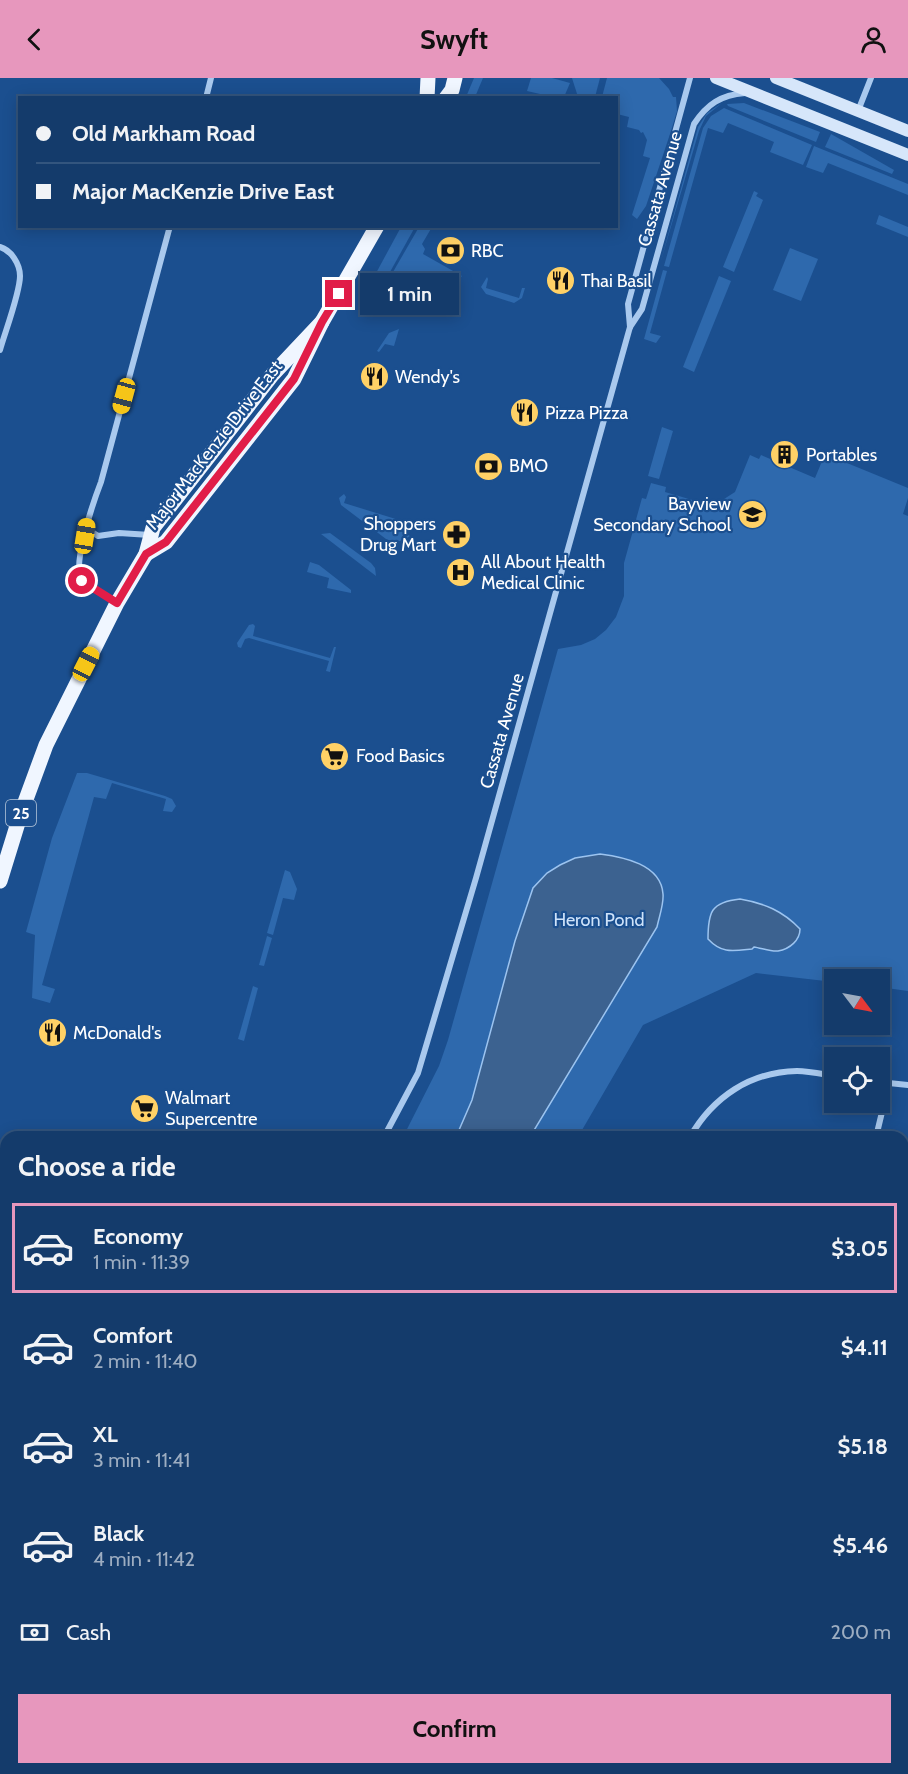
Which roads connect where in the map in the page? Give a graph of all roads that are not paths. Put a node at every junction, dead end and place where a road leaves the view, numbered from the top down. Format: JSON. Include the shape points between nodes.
{"nodes":[{"id":1,"x":211,"y":78,"type":"edge"},
{"id":2,"x":428,"y":78,"type":"edge"},
{"id":3,"x":455,"y":78,"type":"edge"},
{"id":4,"x":690,"y":78,"type":"edge"},
{"id":5,"x":716,"y":78,"type":"edge"},
{"id":6,"x":776,"y":78,"type":"edge"},
{"id":7,"x":871,"y":78,"type":"edge"},
{"id":8,"x":751,"y":92,"type":"junction"},
{"id":9,"x":206,"y":96,"type":"edge"},
{"id":10,"x":427,"y":96,"type":"edge"},
{"id":11,"x":448,"y":96,"type":"edge"},
{"id":12,"x":858,"y":112,"type":"junction"},
{"id":13,"x":908,"y":131,"type":"edge"},
{"id":14,"x":908,"y":155,"type":"edge"},
{"id":15,"x":170,"y":228,"type":"edge"},
{"id":16,"x":376,"y":228,"type":"edge"},
{"id":17,"x":0,"y":247,"type":"edge"},
{"id":18,"x":322,"y":322,"type":"junction"},
{"id":19,"x":630,"y":327,"type":"junction"},
{"id":20,"x":0,"y":350,"type":"edge"},
{"id":21,"x":88,"y":519,"type":"junction"},
{"id":22,"x":151,"y":535,"type":"junction"},
{"id":23,"x":146,"y":554,"type":"junction"},
{"id":24,"x":117,"y":603,"type":"junction"},
{"id":25,"x":0,"y":881,"type":"edge"},
{"id":26,"x":824,"y":1075,"type":"edge"},
{"id":27,"x":890,"y":1083,"type":"edge"},
{"id":28,"x":908,"y":1085,"type":"edge"},
{"id":29,"x":882,"y":1113,"type":"edge"},
{"id":30,"x":387,"y":1131,"type":"edge"},
{"id":31,"x":694,"y":1131,"type":"edge"},
{"id":32,"x":877,"y":1131,"type":"edge"}],
"edges":[{"from":1,"to":9,"type":"street"},
{"from":2,"to":10,"type":"main road"},
{"from":3,"to":11,"type":"main road"},
{"from":4,"to":19,"type":"street","name":"Cassata Avenue","via":[[628,304]]},
{"from":5,"to":8,"type":"main road"},
{"from":6,"to":12,"type":"main road"},
{"from":7,"to":12,"type":"street"},
{"from":8,"to":14,"type":"main road"},
{"from":8,"to":19,"type":"street","name":"Cassata Avenue","via":[[712,102],[694,124],[642,309]]},
{"from":12,"to":13,"type":"main road"},
{"from":15,"to":21,"type":"street"},
{"from":16,"to":18,"type":"main road","name":"Major MacKenzie Drive East","number":"25"},
{"from":17,"to":20,"type":"street","via":[[8,249],[21,275]]},
{"from":18,"to":22,"type":"main road","name":"Major MacKenzie Drive East","number":"25","via":[[273,374]]},
{"from":18,"to":23,"type":"main road","name":"Major MacKenzie Drive East","number":"25","via":[[294,379],[259,426],[166,542]]},
{"from":19,"to":30,"type":"street","name":"Cassata Avenue","via":[[418,1073]]},
{"from":21,"to":22,"type":"street","via":[[92,532],[98,536],[119,532]]},
{"from":21,"to":24,"type":"street","via":[[79,562],[80,578]]},
{"from":22,"to":23,"type":"main road","name":"Major MacKenzie Drive East","number":"25"},
{"from":23,"to":24,"type":"main road","name":"Major MacKenzie Drive East","number":"25"},
{"from":24,"to":25,"type":"main road","name":"Major MacKenzie Drive East","number":"25","via":[[46,746]]},
{"from":26,"to":31,"type":"street","via":[[799,1071],[753,1079],[715,1104]]},
{"from":27,"to":28,"type":"street"},
{"from":29,"to":32,"type":"street"}]}
